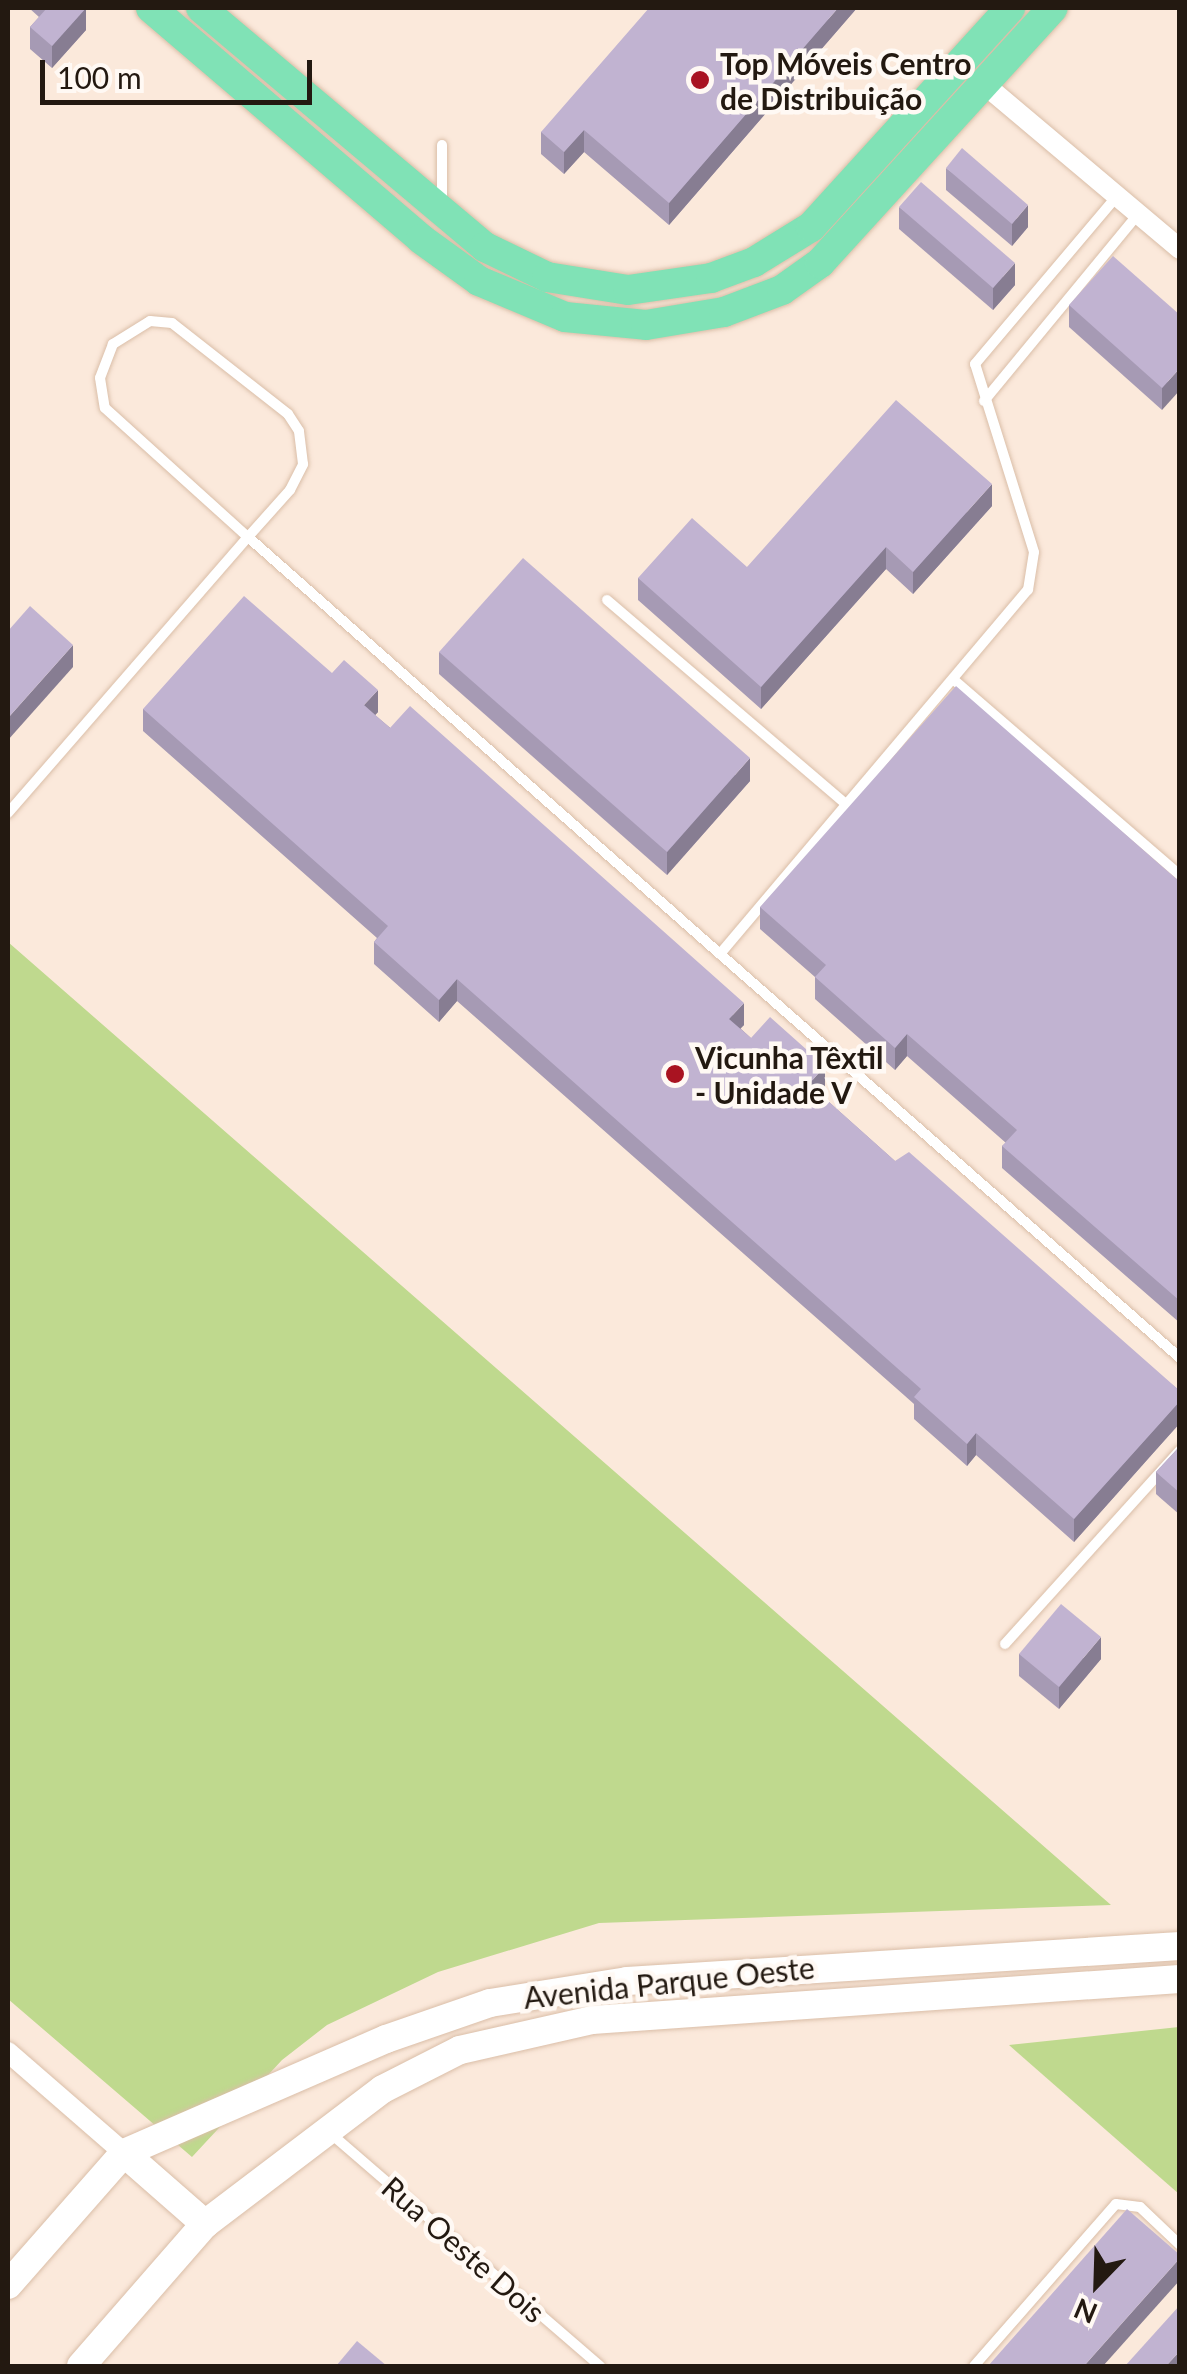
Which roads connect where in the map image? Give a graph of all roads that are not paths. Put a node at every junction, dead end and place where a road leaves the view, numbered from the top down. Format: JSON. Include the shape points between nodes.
{"nodes":[{"id":1,"x":151,"y":8,"type":"edge"},
{"id":2,"x":202,"y":8,"type":"edge"},
{"id":3,"x":1010,"y":8,"type":"edge"},
{"id":4,"x":1053,"y":8,"type":"edge"},
{"id":5,"x":984,"y":84,"type":"junction"},
{"id":6,"x":442,"y":145,"type":"dead end"},
{"id":7,"x":1117,"y":196,"type":"junction"},
{"id":8,"x":442,"y":213,"type":"junction"},
{"id":9,"x":1139,"y":213,"type":"junction"},
{"id":10,"x":1180,"y":249,"type":"edge"},
{"id":11,"x":984,"y":401,"type":"junction"},
{"id":12,"x":248,"y":537,"type":"junction"},
{"id":13,"x":607,"y":600,"type":"dead end"},
{"id":14,"x":954,"y":680,"type":"junction"},
{"id":15,"x":847,"y":805,"type":"junction"},
{"id":16,"x":8,"y":813,"type":"edge"},
{"id":17,"x":1180,"y":876,"type":"edge"},
{"id":18,"x":720,"y":954,"type":"junction"},
{"id":19,"x":1180,"y":1358,"type":"edge"},
{"id":20,"x":1180,"y":1450,"type":"edge"},
{"id":21,"x":1005,"y":1644,"type":"dead end"},
{"id":22,"x":1180,"y":1946,"type":"edge"},
{"id":23,"x":1180,"y":1979,"type":"edge"},
{"id":24,"x":8,"y":2052,"type":"edge"},
{"id":25,"x":328,"y":2132,"type":"junction"},
{"id":26,"x":124,"y":2153,"type":"junction"},
{"id":27,"x":204,"y":2224,"type":"junction"},
{"id":28,"x":1180,"y":2245,"type":"edge"},
{"id":29,"x":8,"y":2285,"type":"edge"},
{"id":30,"x":82,"y":2366,"type":"edge"},
{"id":31,"x":600,"y":2366,"type":"edge"},
{"id":32,"x":974,"y":2366,"type":"edge"}],
"edges":[{"from":1,"to":5,"type":"main road","via":[[479,281],[522,303],[607,324],[682,322],[782,290],[837,248]]},
{"from":2,"to":8,"type":"main road"},
{"from":3,"to":8,"type":"main road","via":[[811,227],[754,262],[710,278],[628,290],[547,277],[485,246]]},
{"from":4,"to":5,"type":"main road"},
{"from":5,"to":7,"type":"street"},
{"from":6,"to":8,"type":"lane"},
{"from":7,"to":9,"type":"street"},
{"from":7,"to":11,"type":"lane","via":[[976,364]]},
{"from":9,"to":10,"type":"street"},
{"from":9,"to":11,"type":"lane"},
{"from":11,"to":14,"type":"lane","via":[[1034,552],[1032,576],[1017,607]]},
{"from":12,"to":12,"type":"lane","via":[[104,408],[105,360],[128,329],[150,321],[190,330],[288,414],[299,432],[299,476]]},
{"from":12,"to":16,"type":"lane"},
{"from":12,"to":18,"type":"lane"},
{"from":13,"to":15,"type":"lane"},
{"from":14,"to":15,"type":"lane"},
{"from":14,"to":17,"type":"lane"},
{"from":15,"to":18,"type":"lane"},
{"from":18,"to":19,"type":"lane"},
{"from":20,"to":21,"type":"lane"},
{"from":22,"to":26,"type":"street","name":"Avenida Parque Oeste","via":[[533,1992],[386,2039]]},
{"from":23,"to":25,"type":"street","name":"Avenida Parque Oeste","via":[[544,2027],[438,2059],[383,2089]]},
{"from":24,"to":26,"type":"street"},
{"from":25,"to":27,"type":"street","name":"Avenida Parque Oeste"},
{"from":25,"to":31,"type":"lane","name":"Rua Oeste Dois"},
{"from":26,"to":27,"type":"street"},
{"from":26,"to":29,"type":"street","name":"Avenida Parque Oeste"},
{"from":27,"to":30,"type":"street","name":"Avenida Parque Oeste"},
{"from":28,"to":32,"type":"lane","via":[[1140,2207],[1116,2204]]}]}
